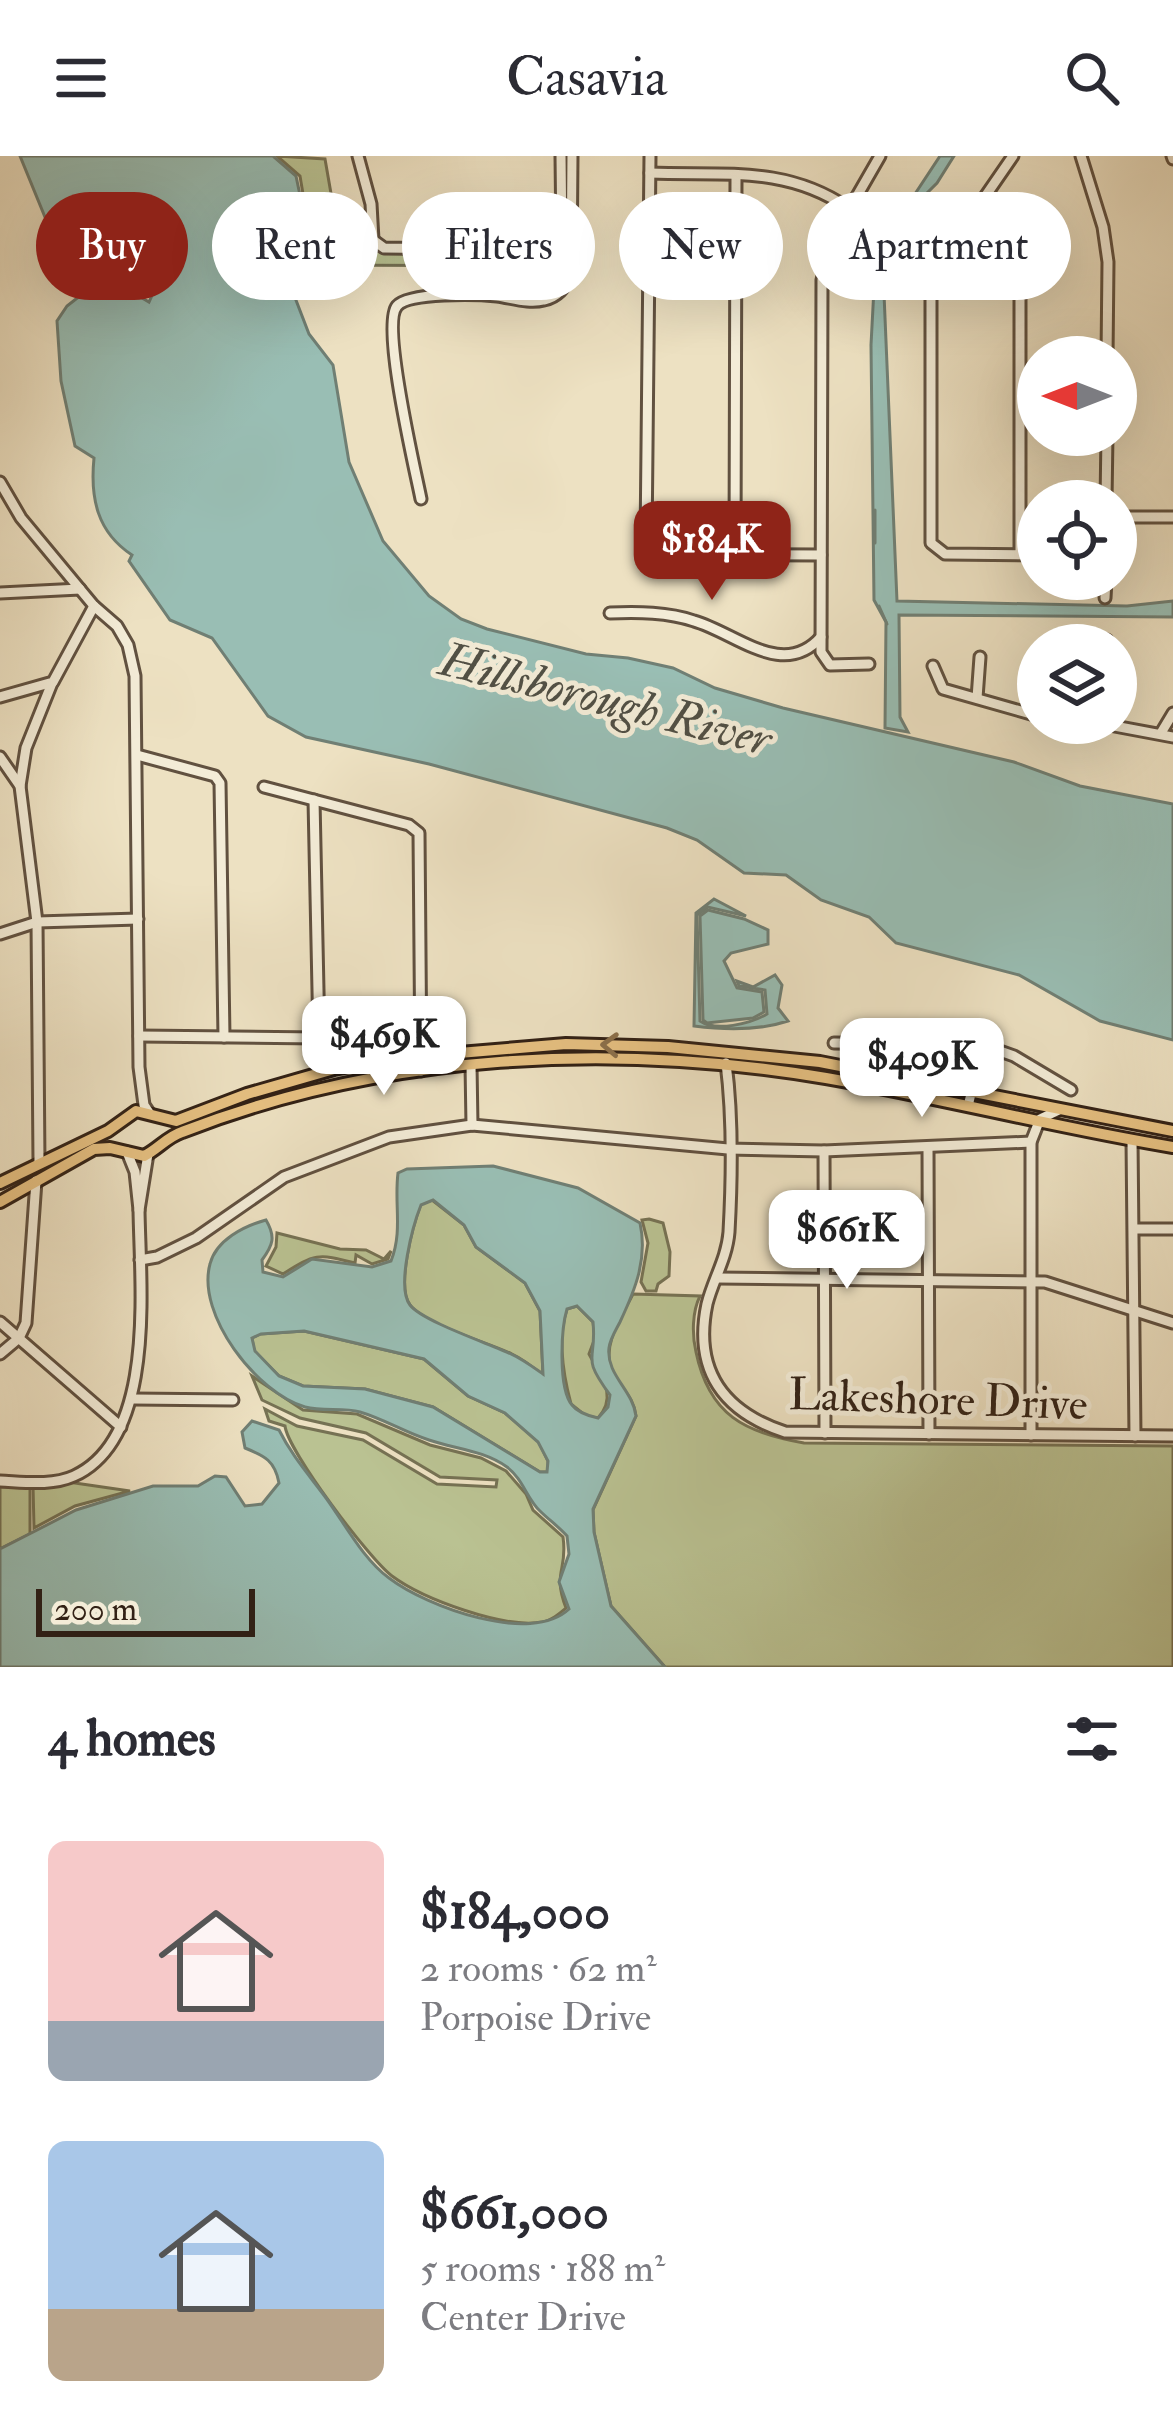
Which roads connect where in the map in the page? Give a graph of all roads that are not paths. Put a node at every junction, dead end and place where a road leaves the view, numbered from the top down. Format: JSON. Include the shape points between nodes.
{"nodes":[{"id":1,"x":358,"y":156,"type":"edge"},
{"id":2,"x":561,"y":156,"type":"edge"},
{"id":3,"x":572,"y":156,"type":"edge"},
{"id":4,"x":650,"y":156,"type":"edge"},
{"id":5,"x":880,"y":156,"type":"edge"},
{"id":6,"x":1013,"y":156,"type":"edge"},
{"id":7,"x":1081,"y":156,"type":"edge"},
{"id":8,"x":650,"y":173,"type":"junction"},
{"id":9,"x":736,"y":176,"type":"junction"},
{"id":10,"x":368,"y":192,"type":"edge"},
{"id":11,"x":818,"y":192,"type":"edge"},
{"id":12,"x":858,"y":192,"type":"edge"},
{"id":13,"x":988,"y":192,"type":"edge"},
{"id":14,"x":378,"y":244,"type":"edge"},
{"id":15,"x":822,"y":300,"type":"edge"},
{"id":16,"x":931,"y":300,"type":"edge"},
{"id":17,"x":1020,"y":300,"type":"edge"},
{"id":18,"x":1107,"y":336,"type":"edge"},
{"id":19,"x":1020,"y":480,"type":"edge"},
{"id":20,"x":0,"y":482,"type":"edge"},
{"id":21,"x":421,"y":499,"type":"dead end"},
{"id":22,"x":1137,"y":517,"type":"edge"},
{"id":23,"x":1173,"y":517,"type":"edge"},
{"id":24,"x":735,"y":554,"type":"junction"},
{"id":25,"x":1017,"y":554,"type":"edge"},
{"id":26,"x":821,"y":555,"type":"junction"},
{"id":27,"x":80,"y":589,"type":"junction"},
{"id":28,"x":0,"y":593,"type":"edge"},
{"id":29,"x":94,"y":606,"type":"junction"},
{"id":30,"x":610,"y":613,"type":"dead end"},
{"id":31,"x":820,"y":637,"type":"junction"},
{"id":32,"x":980,"y":657,"type":"dead end"},
{"id":33,"x":869,"y":664,"type":"dead end"},
{"id":34,"x":933,"y":666,"type":"dead end"},
{"id":35,"x":53,"y":682,"type":"junction"},
{"id":36,"x":0,"y":697,"type":"edge"},
{"id":37,"x":977,"y":698,"type":"junction"},
{"id":38,"x":1017,"y":710,"type":"edge"},
{"id":39,"x":1173,"y":713,"type":"edge"},
{"id":40,"x":1137,"y":729,"type":"edge"},
{"id":41,"x":1161,"y":733,"type":"junction"},
{"id":42,"x":1173,"y":737,"type":"edge"},
{"id":43,"x":137,"y":755,"type":"junction"},
{"id":44,"x":0,"y":757,"type":"edge"},
{"id":45,"x":20,"y":786,"type":"junction"},
{"id":46,"x":265,"y":787,"type":"dead end"},
{"id":47,"x":314,"y":800,"type":"junction"},
{"id":48,"x":138,"y":919,"type":"junction"},
{"id":49,"x":37,"y":922,"type":"junction"},
{"id":50,"x":0,"y":934,"type":"edge"},
{"id":51,"x":139,"y":1036,"type":"junction"},
{"id":52,"x":224,"y":1037,"type":"junction"},
{"id":53,"x":834,"y":1043,"type":"dead end"},
{"id":54,"x":566,"y":1044,"type":"junction"},
{"id":55,"x":983,"y":1046,"type":"junction"},
{"id":56,"x":421,"y":1055,"type":"junction"},
{"id":57,"x":566,"y":1059,"type":"junction"},
{"id":58,"x":727,"y":1059,"type":"junction"},
{"id":59,"x":471,"y":1065,"type":"junction"},
{"id":60,"x":139,"y":1067,"type":"junction"},
{"id":61,"x":421,"y":1071,"type":"junction"},
{"id":62,"x":973,"y":1090,"type":"junction"},
{"id":63,"x":1071,"y":1090,"type":"dead end"},
{"id":64,"x":968,"y":1106,"type":"junction"},
{"id":65,"x":1059,"y":1110,"type":"junction"},
{"id":66,"x":153,"y":1116,"type":"junction"},
{"id":67,"x":124,"y":1118,"type":"junction"},
{"id":68,"x":1040,"y":1119,"type":"junction"},
{"id":69,"x":472,"y":1125,"type":"junction"},
{"id":70,"x":1173,"y":1131,"type":"edge"},
{"id":71,"x":1132,"y":1140,"type":"junction"},
{"id":72,"x":1031,"y":1142,"type":"junction"},
{"id":73,"x":159,"y":1144,"type":"junction"},
{"id":74,"x":1173,"y":1147,"type":"edge"},
{"id":75,"x":728,"y":1148,"type":"junction"},
{"id":76,"x":928,"y":1148,"type":"junction"},
{"id":77,"x":126,"y":1151,"type":"junction"},
{"id":78,"x":824,"y":1151,"type":"junction"},
{"id":79,"x":148,"y":1154,"type":"junction"},
{"id":80,"x":39,"y":1162,"type":"junction"},
{"id":81,"x":36,"y":1181,"type":"junction"},
{"id":82,"x":0,"y":1183,"type":"edge"},
{"id":83,"x":0,"y":1202,"type":"edge"},
{"id":84,"x":139,"y":1210,"type":"junction"},
{"id":85,"x":1135,"y":1229,"type":"junction"},
{"id":86,"x":1173,"y":1229,"type":"edge"},
{"id":87,"x":140,"y":1260,"type":"junction"},
{"id":88,"x":717,"y":1278,"type":"junction"},
{"id":89,"x":824,"y":1281,"type":"junction"},
{"id":90,"x":928,"y":1282,"type":"junction"},
{"id":91,"x":1030,"y":1282,"type":"junction"},
{"id":92,"x":1133,"y":1313,"type":"junction"},
{"id":93,"x":0,"y":1322,"type":"edge"},
{"id":94,"x":1173,"y":1323,"type":"edge"},
{"id":95,"x":19,"y":1338,"type":"junction"},
{"id":96,"x":0,"y":1354,"type":"edge"},
{"id":97,"x":133,"y":1399,"type":"junction"},
{"id":98,"x":233,"y":1400,"type":"dead end"},
{"id":99,"x":121,"y":1427,"type":"junction"},
{"id":100,"x":824,"y":1433,"type":"junction"},
{"id":101,"x":928,"y":1434,"type":"junction"},
{"id":102,"x":1031,"y":1436,"type":"junction"},
{"id":103,"x":1135,"y":1436,"type":"junction"},
{"id":104,"x":1173,"y":1436,"type":"edge"},
{"id":105,"x":0,"y":1481,"type":"edge"}],
"edges":[{"from":1,"to":10,"type":"street"},
{"from":2,"to":14,"type":"street","via":[[562,241],[550,250]]},
{"from":3,"to":21,"type":"street","via":[[571,276],[562,290],[534,301],[414,297],[393,313]]},
{"from":4,"to":8,"type":"street"},
{"from":5,"to":12,"type":"street"},
{"from":6,"to":13,"type":"street"},
{"from":7,"to":18,"type":"street","via":[[1103,227]]},
{"from":8,"to":9,"type":"street"},
{"from":8,"to":24,"type":"street","via":[[646,544],[658,554]]},
{"from":9,"to":11,"type":"street","via":[[796,180]]},
{"from":9,"to":24,"type":"street"},
{"from":15,"to":26,"type":"street"},
{"from":16,"to":25,"type":"street","via":[[932,543],[945,554]]},
{"from":17,"to":19,"type":"street"},
{"from":20,"to":27,"type":"street"},
{"from":22,"to":23,"type":"street"},
{"from":24,"to":26,"type":"street"},
{"from":26,"to":31,"type":"street"},
{"from":27,"to":28,"type":"street"},
{"from":27,"to":29,"type":"street"},
{"from":29,"to":35,"type":"street"},
{"from":29,"to":43,"type":"street","via":[[128,645]]},
{"from":30,"to":31,"type":"street","via":[[686,618],[789,656]]},
{"from":31,"to":33,"type":"street","via":[[830,665]]},
{"from":32,"to":37,"type":"street"},
{"from":34,"to":37,"type":"street","via":[[943,689]]},
{"from":35,"to":36,"type":"street"},
{"from":35,"to":45,"type":"street"},
{"from":37,"to":38,"type":"street"},
{"from":39,"to":41,"type":"street"},
{"from":40,"to":41,"type":"street"},
{"from":41,"to":42,"type":"street"},
{"from":43,"to":48,"type":"street"},
{"from":43,"to":52,"type":"street","via":[[220,783]]},
{"from":44,"to":45,"type":"street"},
{"from":45,"to":49,"type":"street"},
{"from":46,"to":47,"type":"street"},
{"from":47,"to":52,"type":"street","via":[[320,1038]]},
{"from":47,"to":56,"type":"street","via":[[419,833]]},
{"from":48,"to":49,"type":"street"},
{"from":48,"to":51,"type":"street"},
{"from":49,"to":50,"type":"street"},
{"from":49,"to":80,"type":"street"},
{"from":51,"to":52,"type":"street"},
{"from":51,"to":60,"type":"street"},
{"from":53,"to":55,"type":"street"},
{"from":54,"to":56,"type":"main road"},
{"from":54,"to":57,"type":"main road"},
{"from":58,"to":54,"type":"main road","one_way":true},
{"from":55,"to":62,"type":"street"},
{"from":55,"to":63,"type":"street"},
{"from":56,"to":61,"type":"street"},
{"from":56,"to":66,"type":"main road","via":[[308,1075],[181,1120]]},
{"from":57,"to":58,"type":"main road"},
{"from":57,"to":59,"type":"main road"},
{"from":58,"to":62,"type":"main road","via":[[820,1063]]},
{"from":58,"to":64,"type":"main road"},
{"from":58,"to":75,"type":"street","name":"Lakeshore Drive"},
{"from":59,"to":61,"type":"main road"},
{"from":59,"to":69,"type":"street"},
{"from":60,"to":66,"type":"street"},
{"from":60,"to":67,"type":"street"},
{"from":61,"to":73,"type":"main road","via":[[337,1084]]},
{"from":62,"to":64,"type":"street"},
{"from":62,"to":65,"type":"main road"},
{"from":64,"to":68,"type":"main road"},
{"from":65,"to":68,"type":"street"},
{"from":65,"to":70,"type":"main road"},
{"from":66,"to":67,"type":"main road"},
{"from":66,"to":73,"type":"main road"},
{"from":67,"to":77,"type":"main road","via":[[117,1136]]},
{"from":67,"to":80,"type":"main road"},
{"from":68,"to":71,"type":"main road"},
{"from":68,"to":72,"type":"street"},
{"from":69,"to":75,"type":"street"},
{"from":69,"to":87,"type":"street","via":[[389,1137],[284,1178],[196,1238]]},
{"from":71,"to":74,"type":"main road"},
{"from":71,"to":85,"type":"street"},
{"from":72,"to":76,"type":"street"},
{"from":72,"to":91,"type":"street"},
{"from":73,"to":79,"type":"main road"},
{"from":75,"to":78,"type":"street"},
{"from":75,"to":88,"type":"street","name":"Lakeshore Drive","via":[[728,1237]]},
{"from":76,"to":78,"type":"street"},
{"from":76,"to":90,"type":"street"},
{"from":77,"to":79,"type":"main road"},
{"from":77,"to":81,"type":"main road","via":[[94,1150]]},
{"from":77,"to":84,"type":"street"},
{"from":78,"to":89,"type":"street"},
{"from":79,"to":84,"type":"street"},
{"from":80,"to":82,"type":"main road"},
{"from":81,"to":83,"type":"main road"},
{"from":81,"to":95,"type":"street"},
{"from":84,"to":87,"type":"street"},
{"from":85,"to":86,"type":"street"},
{"from":85,"to":92,"type":"street"},
{"from":87,"to":97,"type":"street"},
{"from":88,"to":89,"type":"street"},
{"from":88,"to":100,"type":"street","name":"Lakeshore Drive","via":[[704,1348],[716,1389],[753,1421]]},
{"from":89,"to":90,"type":"street"},
{"from":89,"to":100,"type":"street"},
{"from":90,"to":91,"type":"street"},
{"from":90,"to":101,"type":"street"},
{"from":91,"to":92,"type":"street"},
{"from":91,"to":102,"type":"street"},
{"from":92,"to":94,"type":"street"},
{"from":92,"to":103,"type":"street"},
{"from":93,"to":95,"type":"street"},
{"from":95,"to":96,"type":"street"},
{"from":95,"to":99,"type":"street"},
{"from":97,"to":98,"type":"street"},
{"from":97,"to":99,"type":"street"},
{"from":99,"to":105,"type":"street","via":[[78,1474],[58,1482]]},
{"from":100,"to":101,"type":"street","name":"Lakeshore Drive"},
{"from":101,"to":102,"type":"street","name":"Lakeshore Drive"},
{"from":102,"to":103,"type":"street","name":"Lakeshore Drive"},
{"from":103,"to":104,"type":"street","name":"Lakeshore Drive"}]}
